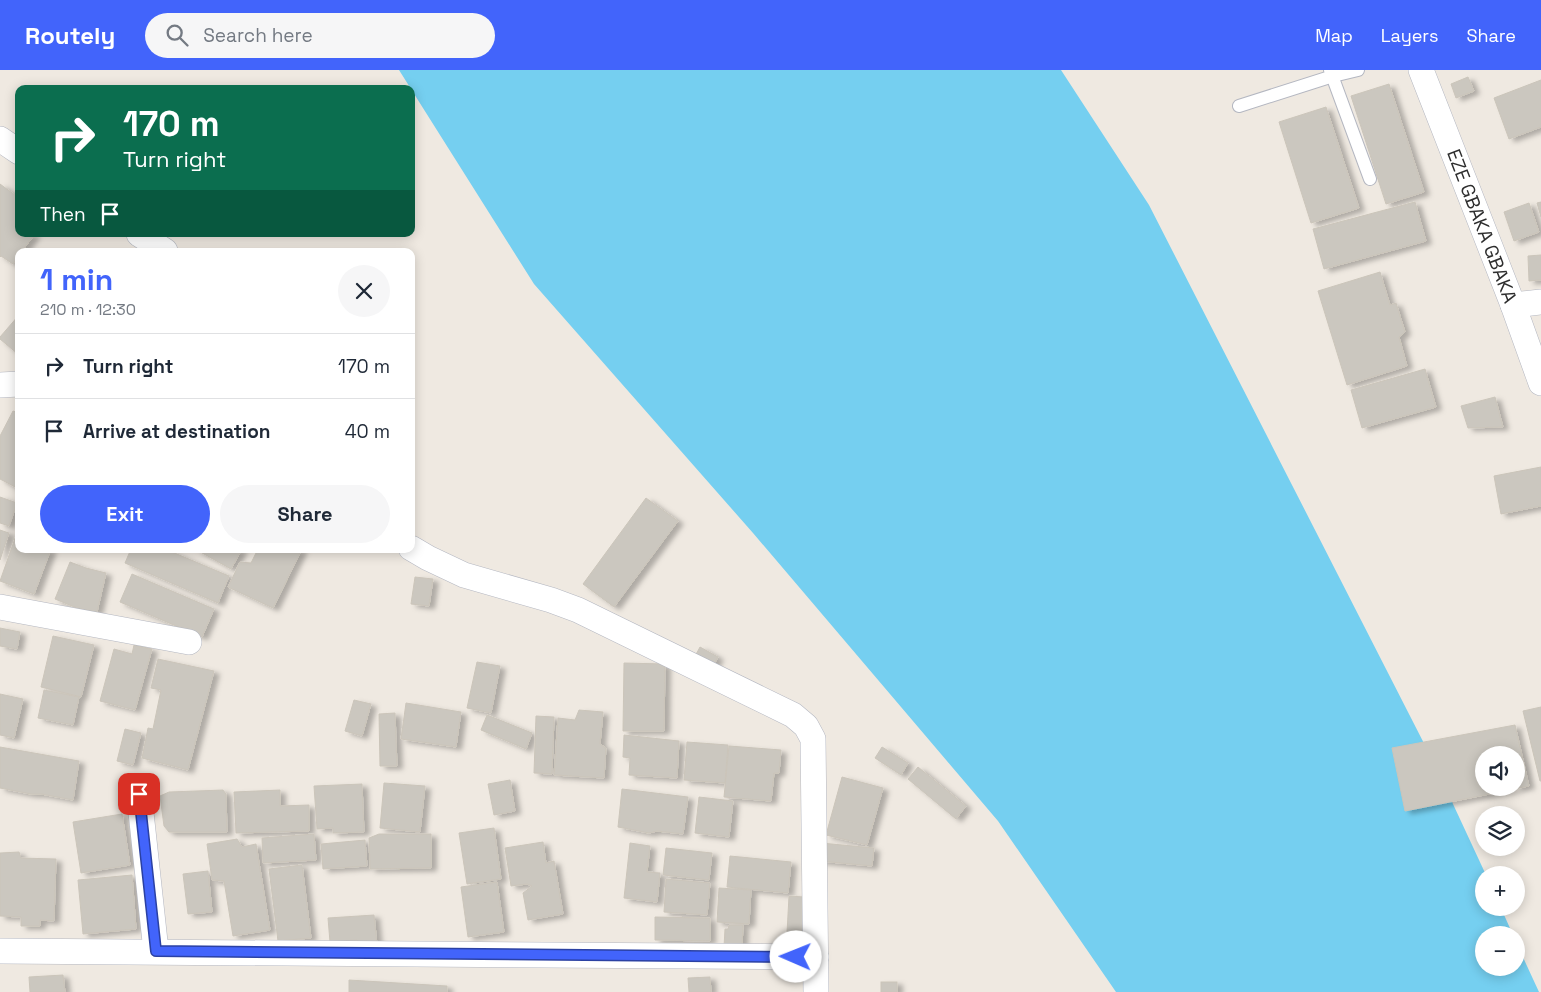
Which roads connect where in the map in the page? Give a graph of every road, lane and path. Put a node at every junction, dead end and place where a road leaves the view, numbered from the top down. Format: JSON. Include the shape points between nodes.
{"nodes":[{"id":1,"x":1358,"y":70,"type":"edge"},
{"id":2,"x":1421,"y":70,"type":"edge"},
{"id":3,"x":1331,"y":73,"type":"edge"},
{"id":4,"x":1239,"y":106,"type":"dead end"},
{"id":5,"x":0,"y":140,"type":"edge"},
{"id":6,"x":15,"y":149,"type":"edge"},
{"id":7,"x":1370,"y":179,"type":"dead end"},
{"id":8,"x":144,"y":237,"type":"edge"},
{"id":9,"x":160,"y":248,"type":"edge"},
{"id":10,"x":1541,"y":302,"type":"edge"},
{"id":11,"x":1513,"y":305,"type":"junction"},
{"id":12,"x":1541,"y":383,"type":"edge"},
{"id":13,"x":15,"y":384,"type":"edge"},
{"id":14,"x":0,"y":385,"type":"edge"},
{"id":15,"x":415,"y":550,"type":"edge"},
{"id":16,"x":0,"y":607,"type":"edge"},
{"id":17,"x":189,"y":642,"type":"dead end"},
{"id":18,"x":139,"y":794,"type":"dead end"},
{"id":19,"x":0,"y":951,"type":"edge"},
{"id":20,"x":156,"y":951,"type":"junction"},
{"id":21,"x":816,"y":957,"type":"junction"},
{"id":22,"x":816,"y":992,"type":"edge"}],
"edges":[{"from":1,"to":3,"type":"lane"},
{"from":2,"to":11,"type":"street","name":"EZE GBAKA GBAKA"},
{"from":3,"to":4,"type":"lane"},
{"from":3,"to":7,"type":"lane"},
{"from":5,"to":6,"type":"street"},
{"from":8,"to":9,"type":"street"},
{"from":10,"to":11,"type":"street"},
{"from":11,"to":12,"type":"street","name":"EZE GBAKA GBAKA"},
{"from":13,"to":14,"type":"street"},
{"from":15,"to":21,"type":"street","via":[[464,575],[578,610],[793,715],[806,726],[813,739]]},
{"from":16,"to":17,"type":"street"},
{"from":18,"to":20,"type":"street"},
{"from":19,"to":20,"type":"street"},
{"from":20,"to":21,"type":"street"},
{"from":21,"to":22,"type":"street"}]}
